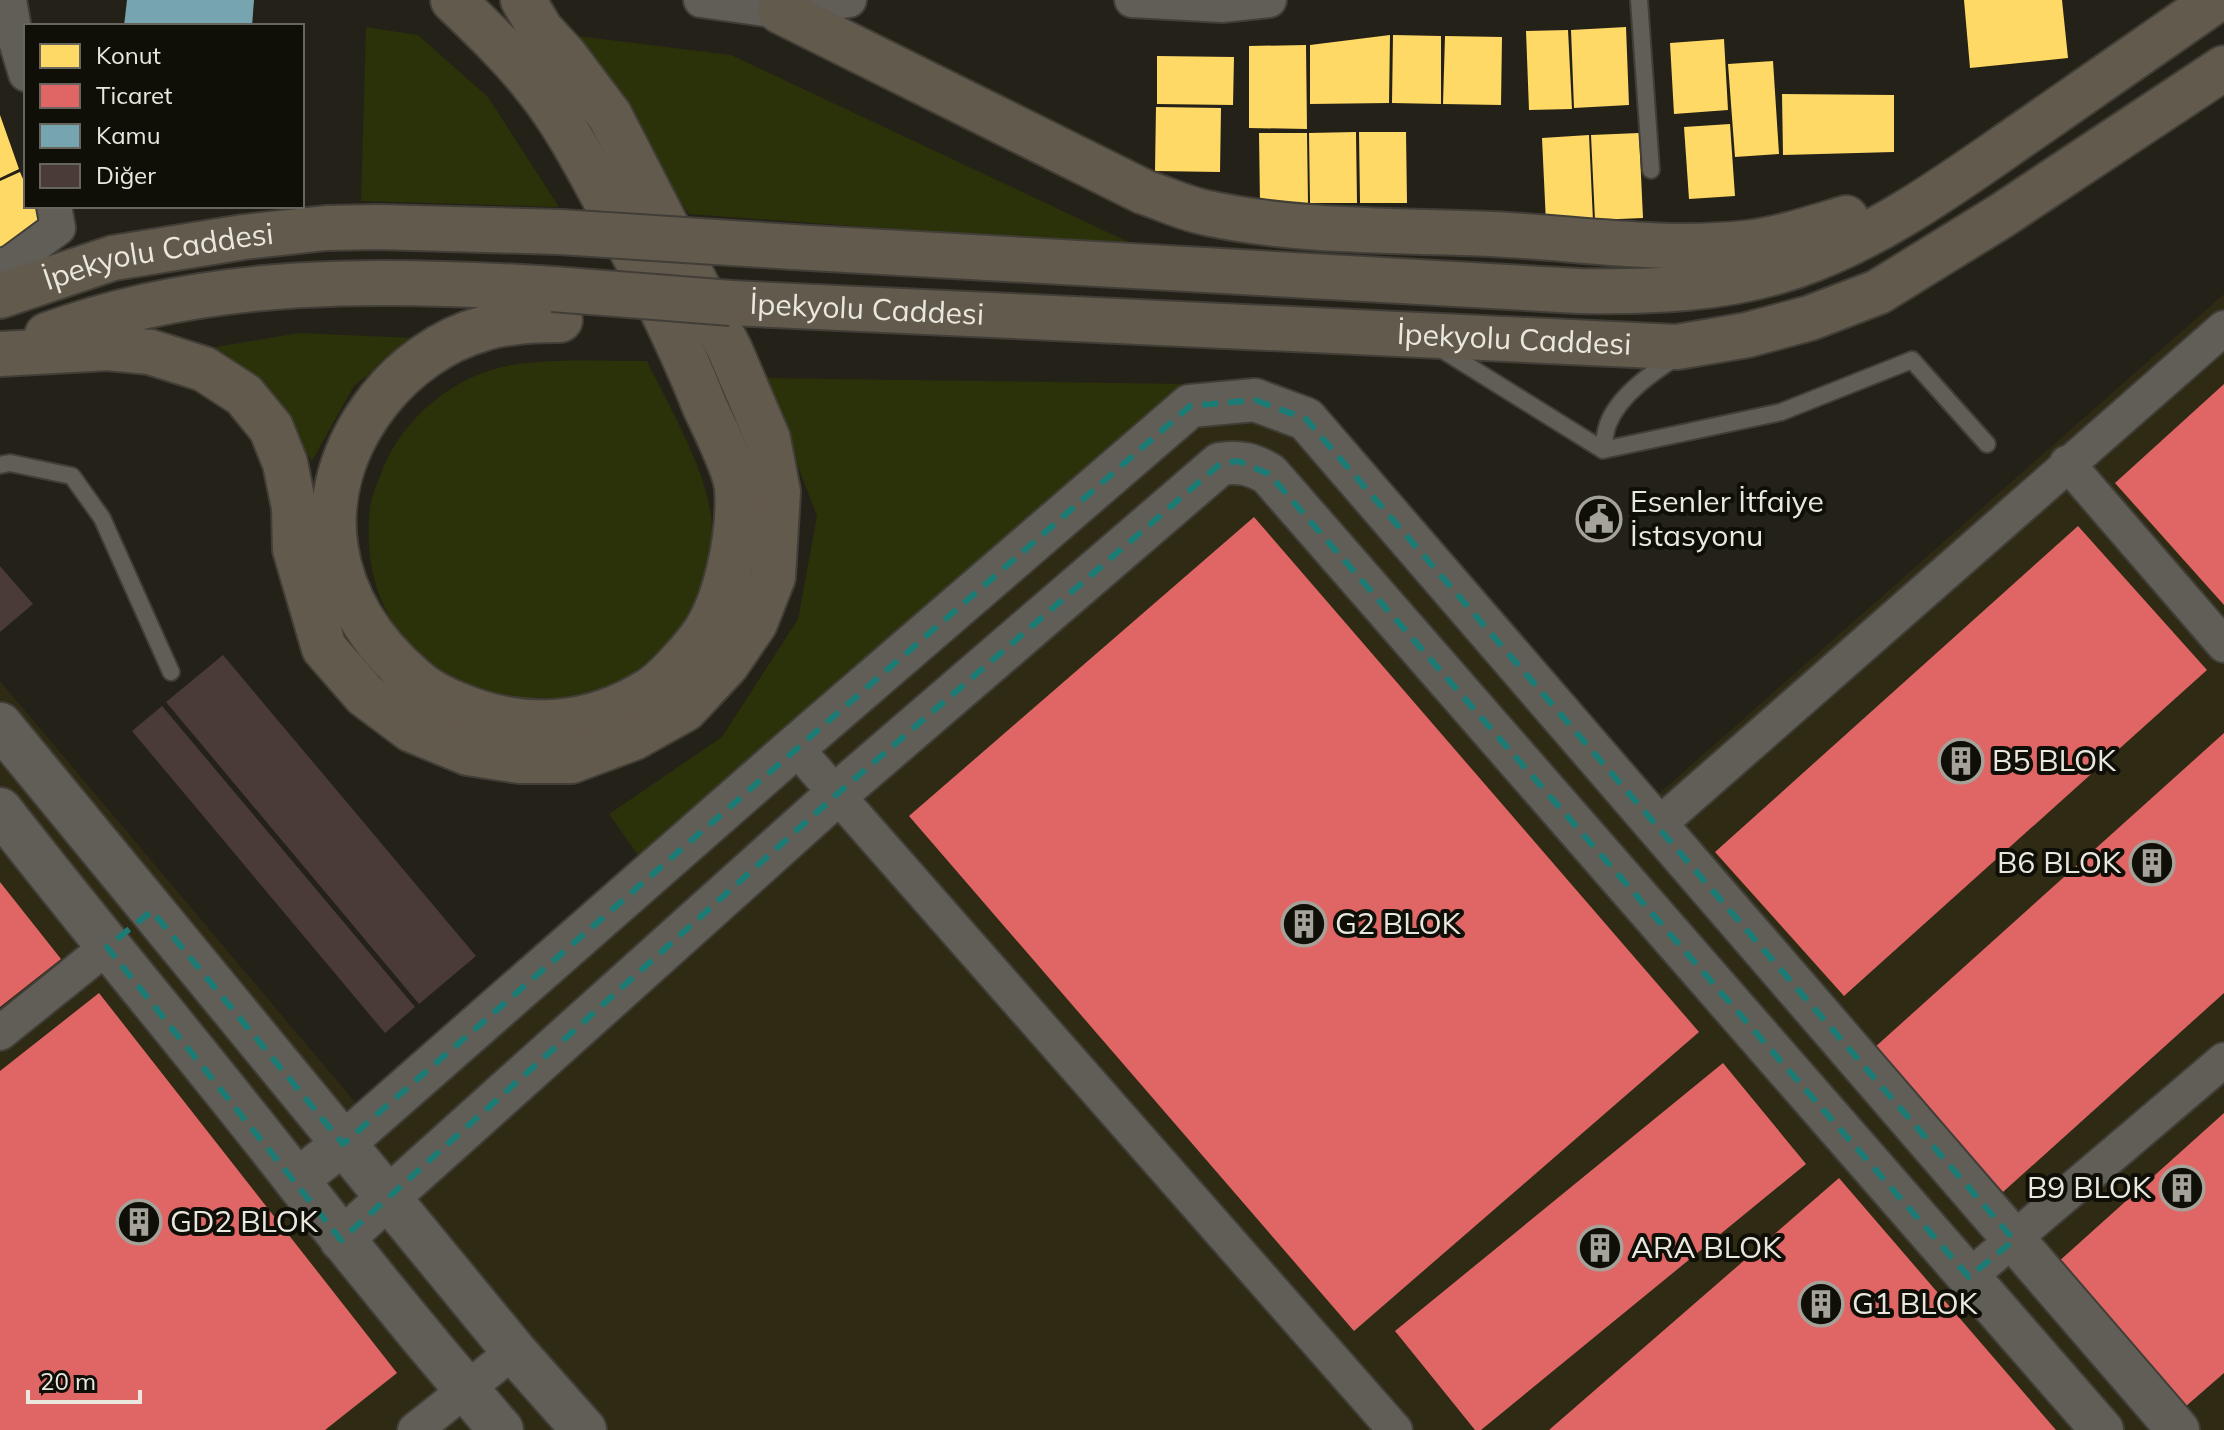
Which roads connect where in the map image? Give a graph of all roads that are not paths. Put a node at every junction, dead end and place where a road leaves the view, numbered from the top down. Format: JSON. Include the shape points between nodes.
{"nodes":[{"id":1,"x":9,"y":0,"type":"edge"},
{"id":2,"x":453,"y":0,"type":"edge"},
{"id":3,"x":523,"y":0,"type":"edge"},
{"id":4,"x":701,"y":0,"type":"edge"},
{"id":5,"x":849,"y":0,"type":"edge"},
{"id":6,"x":1132,"y":0,"type":"edge"},
{"id":7,"x":1269,"y":0,"type":"edge"},
{"id":8,"x":1639,"y":0,"type":"edge"},
{"id":9,"x":2216,"y":0,"type":"edge"},
{"id":10,"x":1222,"y":2,"type":"edge"},
{"id":11,"x":780,"y":11,"type":"junction"},
{"id":12,"x":24,"y":67,"type":"edge"},
{"id":13,"x":2224,"y":68,"type":"edge"},
{"id":14,"x":1651,"y":170,"type":"dead end"},
{"id":15,"x":1937,"y":194,"type":"junction"},
{"id":16,"x":54,"y":208,"type":"edge"},
{"id":17,"x":0,"y":267,"type":"edge"},
{"id":18,"x":0,"y":296,"type":"edge"},
{"id":19,"x":557,"y":304,"type":"junction"},
{"id":20,"x":2224,"y":328,"type":"edge"},
{"id":21,"x":1419,"y":335,"type":"junction"},
{"id":22,"x":1701,"y":342,"type":"junction"},
{"id":23,"x":0,"y":353,"type":"edge"},
{"id":24,"x":1987,"y":444,"type":"dead end"},
{"id":25,"x":1603,"y":450,"type":"junction"},
{"id":26,"x":2067,"y":463,"type":"junction"},
{"id":27,"x":0,"y":465,"type":"edge"},
{"id":28,"x":2224,"y":645,"type":"edge"},
{"id":29,"x":171,"y":672,"type":"dead end"},
{"id":30,"x":0,"y":725,"type":"edge"},
{"id":31,"x":795,"y":747,"type":"junction"},
{"id":32,"x":837,"y":794,"type":"junction"},
{"id":33,"x":0,"y":810,"type":"edge"},
{"id":34,"x":1656,"y":827,"type":"junction"},
{"id":35,"x":152,"y":911,"type":"junction"},
{"id":36,"x":107,"y":947,"type":"junction"},
{"id":37,"x":0,"y":1033,"type":"edge"},
{"id":38,"x":2224,"y":1060,"type":"edge"},
{"id":39,"x":343,"y":1144,"type":"junction"},
{"id":40,"x":297,"y":1180,"type":"junction"},
{"id":41,"x":390,"y":1198,"type":"junction"},
{"id":42,"x":341,"y":1240,"type":"junction"},
{"id":43,"x":2014,"y":1240,"type":"junction"},
{"id":44,"x":1969,"y":1277,"type":"junction"},
{"id":45,"x":514,"y":1351,"type":"junction"},
{"id":46,"x":465,"y":1388,"type":"junction"},
{"id":47,"x":415,"y":1430,"type":"edge"},
{"id":48,"x":501,"y":1430,"type":"edge"},
{"id":49,"x":584,"y":1430,"type":"edge"},
{"id":50,"x":1395,"y":1430,"type":"edge"},
{"id":51,"x":2102,"y":1430,"type":"edge"},
{"id":52,"x":2178,"y":1430,"type":"edge"}],
"edges":[{"from":1,"to":12,"type":"street"},
{"from":2,"to":19,"type":"highway","via":[[536,86],[577,147],[682,348],[737,483],[736,541],[724,587],[701,637],[653,689],[605,711],[562,722],[519,724],[429,693],[388,657],[359,618],[342,579],[333,540],[335,493],[365,417],[397,378],[443,345],[482,328],[528,321]]},
{"from":3,"to":23,"type":"highway","via":[[610,116],[730,350],[768,439],[778,492],[773,577],[755,623],[727,664],[685,709],[633,738],[571,761],[468,753],[412,730],[365,695],[324,648],[295,549],[285,463],[271,428],[244,395],[204,369],[150,352],[108,348]]},
{"from":4,"to":11,"type":"street"},
{"from":5,"to":11,"type":"street"},
{"from":6,"to":10,"type":"street"},
{"from":7,"to":10,"type":"street"},
{"from":8,"to":14,"type":"lane"},
{"from":9,"to":15,"type":"highway","name":"İpekyolu Caddesi"},
{"from":11,"to":15,"type":"highway","via":[[1144,192],[1205,213],[1274,225],[1684,247],[1798,233]]},
{"from":13,"to":22,"type":"highway","name":"İpekyolu Caddesi","via":[[1878,292],[1810,318]]},
{"from":15,"to":18,"type":"highway","name":"İpekyolu Caddesi","bridge":true,"via":[[1795,266],[1722,284],[1656,292],[560,232],[378,227],[244,237],[113,258]]},
{"from":16,"to":17,"type":"street","via":[[58,228]]},
{"from":19,"to":21,"type":"highway","name":"İpekyolu Caddesi","bridge":true,"via":[[664,318],[731,303]]},
{"from":19,"to":23,"type":"highway","name":"İpekyolu Caddesi","via":[[471,284],[354,283],[220,291],[82,322]]},
{"from":20,"to":26,"type":"street"},
{"from":21,"to":22,"type":"highway","name":"İpekyolu Caddesi","via":[[1677,347]]},
{"from":21,"to":25,"type":"lane"},
{"from":22,"to":25,"type":"lane","via":[[1621,402],[1607,425]]},
{"from":24,"to":25,"type":"lane","via":[[1912,360],[1781,412]]},
{"from":26,"to":28,"type":"street"},
{"from":26,"to":34,"type":"street"},
{"from":27,"to":29,"type":"lane","via":[[72,476],[102,518]]},
{"from":30,"to":35,"type":"main road"},
{"from":31,"to":32,"type":"street"},
{"from":31,"to":34,"type":"street","via":[[1190,406],[1255,400],[1306,419]]},
{"from":31,"to":39,"type":"street"},
{"from":32,"to":41,"type":"street"},
{"from":32,"to":44,"type":"street","via":[[1220,464],[1253,465],[1280,485]]},
{"from":32,"to":50,"type":"street"},
{"from":33,"to":36,"type":"main road"},
{"from":34,"to":43,"type":"street"},
{"from":35,"to":36,"type":"main road"},
{"from":35,"to":39,"type":"main road"},
{"from":36,"to":37,"type":"street"},
{"from":36,"to":40,"type":"main road"},
{"from":38,"to":43,"type":"street"},
{"from":39,"to":40,"type":"street"},
{"from":39,"to":41,"type":"main road"},
{"from":40,"to":42,"type":"main road"},
{"from":41,"to":42,"type":"street"},
{"from":41,"to":45,"type":"main road"},
{"from":42,"to":46,"type":"main road"},
{"from":43,"to":44,"type":"street"},
{"from":43,"to":52,"type":"street"},
{"from":44,"to":51,"type":"street"},
{"from":45,"to":46,"type":"street"},
{"from":45,"to":49,"type":"main road"},
{"from":46,"to":47,"type":"street"},
{"from":46,"to":48,"type":"main road"}]}
